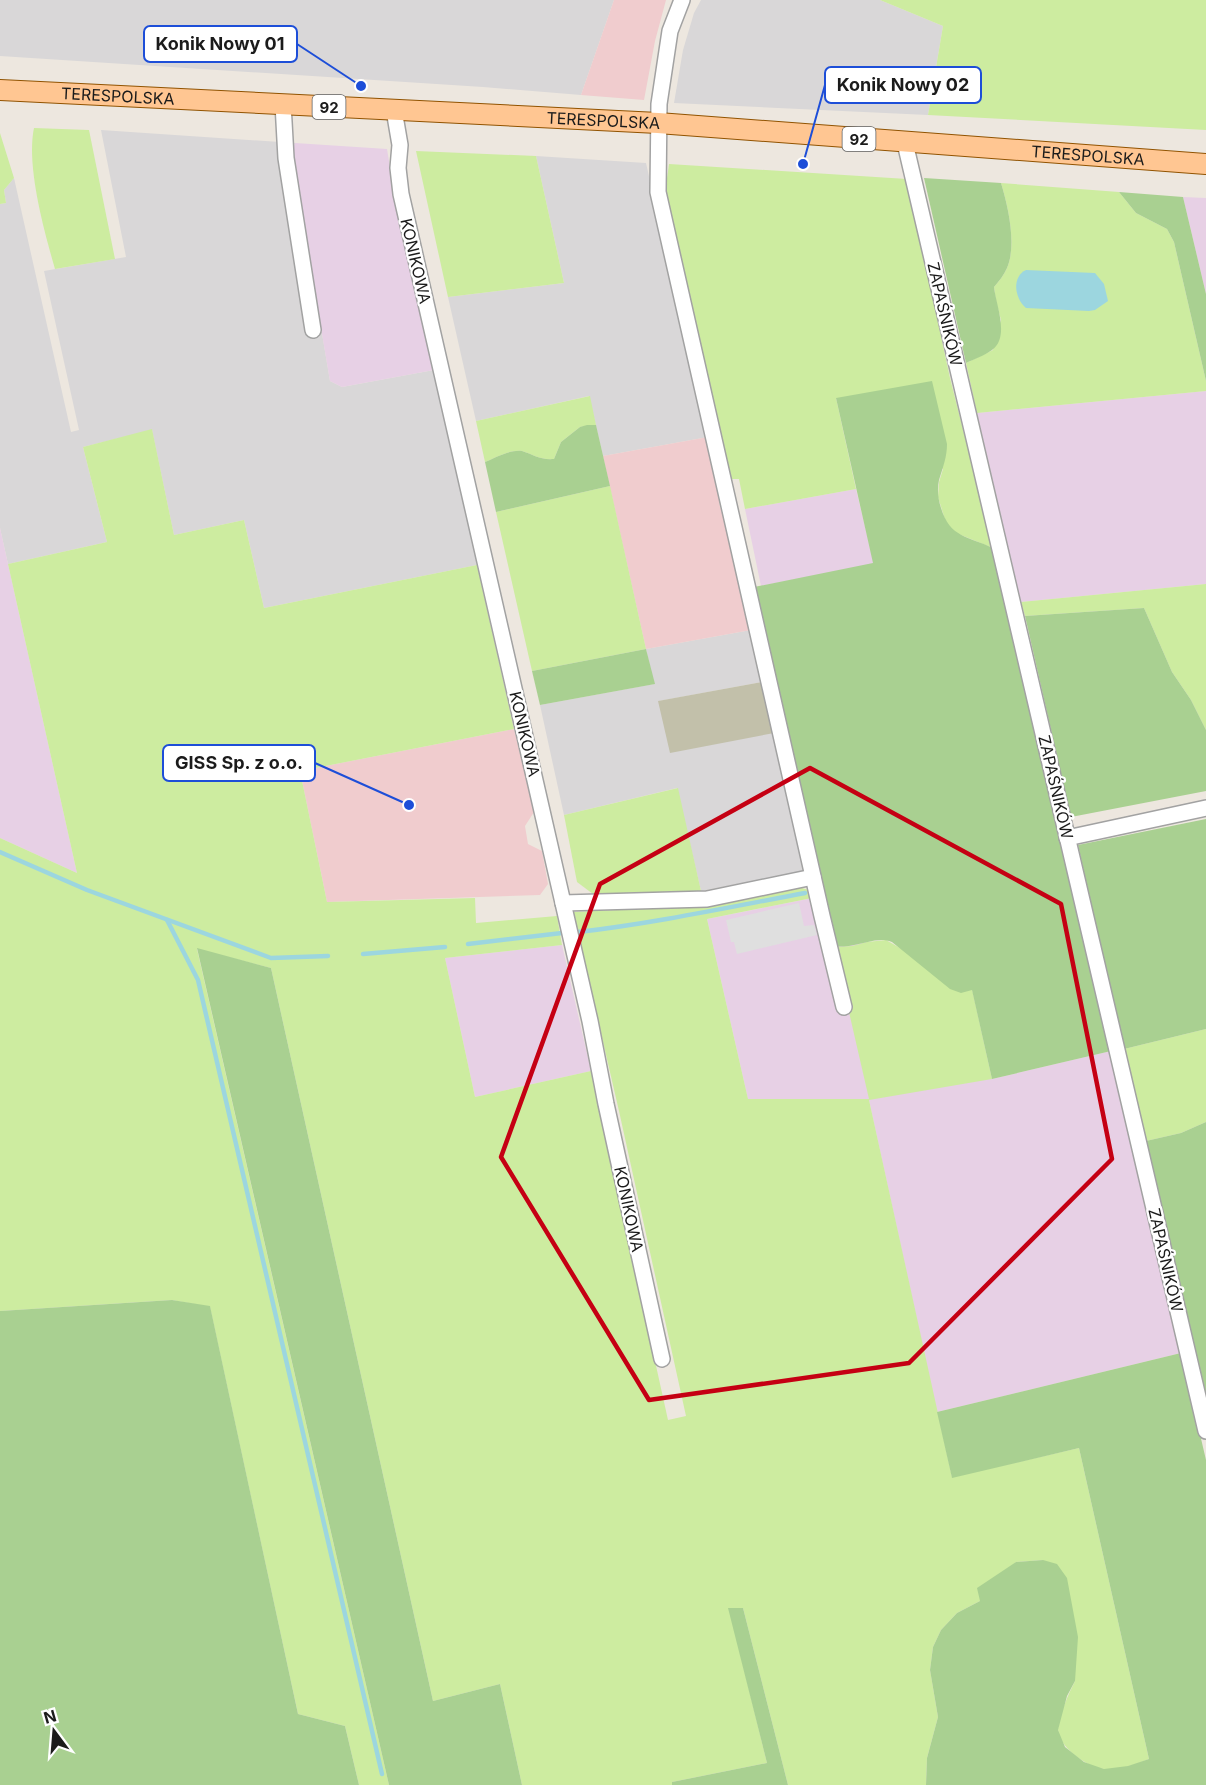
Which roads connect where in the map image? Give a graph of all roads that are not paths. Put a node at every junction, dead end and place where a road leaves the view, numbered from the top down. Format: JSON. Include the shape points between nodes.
{"nodes":[{"id":1,"x":682,"y":0,"type":"edge"},
{"id":2,"x":0,"y":90,"type":"edge"},
{"id":3,"x":284,"y":104,"type":"junction"},
{"id":4,"x":394,"y":110,"type":"junction"},
{"id":5,"x":658,"y":123,"type":"junction"},
{"id":6,"x":905,"y":143,"type":"junction"},
{"id":7,"x":1206,"y":164,"type":"edge"},
{"id":8,"x":313,"y":330,"type":"dead end"},
{"id":9,"x":1206,"y":808,"type":"edge"},
{"id":10,"x":1067,"y":838,"type":"junction"},
{"id":11,"x":813,"y":878,"type":"junction"},
{"id":12,"x":563,"y":903,"type":"junction"},
{"id":13,"x":844,"y":1007,"type":"dead end"},
{"id":14,"x":662,"y":1359,"type":"dead end"},
{"id":15,"x":1206,"y":1431,"type":"edge"}],
"edges":[{"from":1,"to":5,"type":"street","via":[[670,31]]},
{"from":2,"to":3,"type":"main road","name":"TERESPOLSKA","number":"92"},
{"from":3,"to":4,"type":"main road","name":"TERESPOLSKA","number":"92"},
{"from":3,"to":8,"type":"street","via":[[286,158]]},
{"from":4,"to":5,"type":"main road","name":"TERESPOLSKA","number":"92"},
{"from":4,"to":12,"type":"street","name":"KONIKOWA","via":[[400,145],[401,194]]},
{"from":5,"to":6,"type":"main road","name":"TERESPOLSKA","number":"92"},
{"from":5,"to":11,"type":"street","via":[[658,192]]},
{"from":6,"to":7,"type":"main road","name":"TERESPOLSKA","number":"92"},
{"from":6,"to":10,"type":"street","name":"ZAPAŚNIKÓW"},
{"from":9,"to":10,"type":"street"},
{"from":10,"to":15,"type":"street","name":"ZAPAŚNIKÓW"},
{"from":11,"to":12,"type":"street","via":[[707,899]]},
{"from":11,"to":13,"type":"street"},
{"from":12,"to":14,"type":"street","name":"KONIKOWA"}]}
